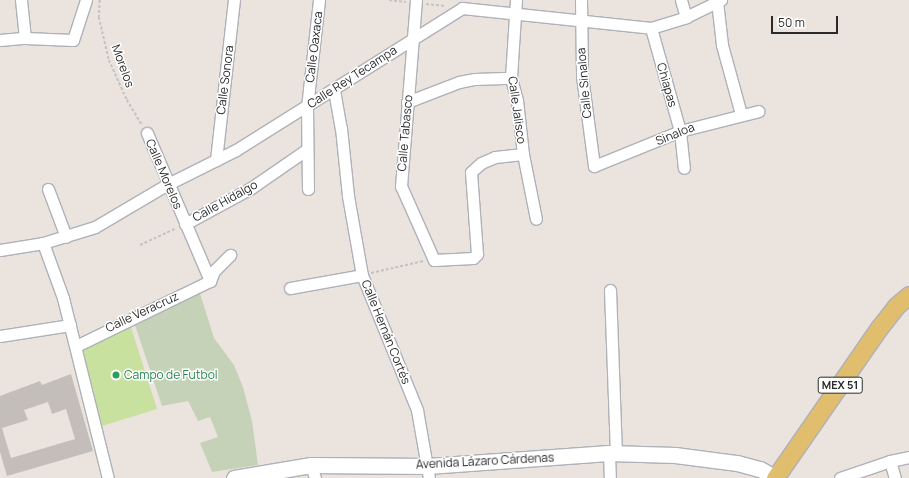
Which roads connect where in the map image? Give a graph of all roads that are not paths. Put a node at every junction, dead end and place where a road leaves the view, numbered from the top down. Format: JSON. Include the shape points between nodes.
{"nodes":[{"id":1,"x":21,"y":0,"type":"edge"},
{"id":2,"x":86,"y":0,"type":"edge"},
{"id":3,"x":234,"y":0,"type":"edge"},
{"id":4,"x":320,"y":0,"type":"edge"},
{"id":5,"x":516,"y":0,"type":"edge"},
{"id":6,"x":582,"y":0,"type":"edge"},
{"id":7,"x":680,"y":0,"type":"edge"},
{"id":8,"x":719,"y":1,"type":"edge"},
{"id":9,"x":416,"y":2,"type":"edge"},
{"id":10,"x":514,"y":14,"type":"junction"},
{"id":11,"x":686,"y":17,"type":"junction"},
{"id":12,"x":580,"y":20,"type":"junction"},
{"id":13,"x":650,"y":28,"type":"junction"},
{"id":14,"x":25,"y":38,"type":"junction"},
{"id":15,"x":411,"y":38,"type":"junction"},
{"id":16,"x":0,"y":40,"type":"edge"},
{"id":17,"x":511,"y":78,"type":"junction"},
{"id":18,"x":334,"y":90,"type":"junction"},
{"id":19,"x":407,"y":102,"type":"junction"},
{"id":20,"x":307,"y":107,"type":"junction"},
{"id":21,"x":759,"y":111,"type":"dead end"},
{"id":22,"x":741,"y":114,"type":"junction"},
{"id":23,"x":680,"y":131,"type":"junction"},
{"id":24,"x":147,"y":133,"type":"road end"},
{"id":25,"x":306,"y":150,"type":"junction"},
{"id":26,"x":523,"y":154,"type":"junction"},
{"id":27,"x":216,"y":160,"type":"junction"},
{"id":28,"x":594,"y":166,"type":"joint"},
{"id":29,"x":684,"y":168,"type":"dead end"},
{"id":30,"x":168,"y":184,"type":"junction"},
{"id":31,"x":48,"y":189,"type":"dead end"},
{"id":32,"x":308,"y":189,"type":"dead end"},
{"id":33,"x":536,"y":219,"type":"dead end"},
{"id":34,"x":185,"y":224,"type":"junction"},
{"id":35,"x":66,"y":237,"type":"junction"},
{"id":36,"x":43,"y":242,"type":"junction"},
{"id":37,"x":0,"y":250,"type":"edge"},
{"id":38,"x":230,"y":254,"type":"dead end"},
{"id":39,"x":362,"y":275,"type":"junction"},
{"id":40,"x":210,"y":281,"type":"junction"},
{"id":41,"x":290,"y":288,"type":"dead end"},
{"id":42,"x":610,"y":290,"type":"dead end"},
{"id":43,"x":909,"y":295,"type":"edge"},
{"id":44,"x":70,"y":325,"type":"junction"},
{"id":45,"x":0,"y":336,"type":"edge"},
{"id":46,"x":76,"y":346,"type":"junction"},
{"id":47,"x":612,"y":454,"type":"junction"},
{"id":48,"x":909,"y":457,"type":"edge"},
{"id":49,"x":890,"y":461,"type":"junction"},
{"id":50,"x":737,"y":463,"type":"junction"},
{"id":51,"x":313,"y":471,"type":"edge"},
{"id":52,"x":428,"y":472,"type":"edge"},
{"id":53,"x":108,"y":478,"type":"edge"},
{"id":54,"x":234,"y":478,"type":"edge"},
{"id":55,"x":610,"y":478,"type":"edge"},
{"id":56,"x":753,"y":478,"type":"edge"},
{"id":57,"x":776,"y":478,"type":"edge"},
{"id":58,"x":840,"y":478,"type":"edge"},
{"id":59,"x":895,"y":478,"type":"edge"}],
"edges":[{"from":1,"to":14,"type":"street"},
{"from":2,"to":14,"type":"street","via":[[73,40]]},
{"from":3,"to":27,"type":"street","name":"Calle Sonora"},
{"from":4,"to":20,"type":"street","name":"Calle Oaxaca"},
{"from":5,"to":10,"type":"street","name":"Calle Jalisco"},
{"from":6,"to":12,"type":"street","name":"Calle Sinaloa"},
{"from":7,"to":11,"type":"street"},
{"from":8,"to":11,"type":"street"},
{"from":8,"to":22,"type":"street","via":[[722,45]]},
{"from":9,"to":15,"type":"street","name":"Calle Tabasco"},
{"from":10,"to":12,"type":"street"},
{"from":10,"to":15,"type":"street","name":"Calle Rey Tecampa","via":[[462,8]]},
{"from":10,"to":17,"type":"street","name":"Calle Jalisco"},
{"from":11,"to":13,"type":"street"},
{"from":12,"to":13,"type":"street"},
{"from":12,"to":28,"type":"street","name":"Calle Sinaloa","via":[[582,76]]},
{"from":13,"to":23,"type":"street","name":"Chiapas"},
{"from":14,"to":16,"type":"street"},
{"from":15,"to":18,"type":"street","name":"Calle Rey Tecampa"},
{"from":15,"to":19,"type":"street","name":"Calle Tabasco"},
{"from":17,"to":19,"type":"street","via":[[459,82]]},
{"from":17,"to":26,"type":"street","name":"Calle Jalisco","via":[[517,100]]},
{"from":18,"to":20,"type":"street","name":"Calle Rey Tecampa"},
{"from":18,"to":39,"type":"street","name":"Calle Hernán Cortés","via":[[348,196]]},
{"from":19,"to":26,"type":"street","name":"Calle Tabasco","via":[[401,186],[434,260],[473,258],[477,254],[471,172],[481,163],[495,157]]},
{"from":20,"to":25,"type":"street","name":"Calle Oaxaca"},
{"from":20,"to":27,"type":"street","name":"Calle Rey Tecampa"},
{"from":21,"to":22,"type":"street","name":"Sinaloa"},
{"from":22,"to":23,"type":"street","name":"Sinaloa"},
{"from":23,"to":28,"type":"street","name":"Sinaloa"},
{"from":23,"to":29,"type":"street","name":"Chiapas"},
{"from":24,"to":30,"type":"street","name":"Calle Morelos"},
{"from":25,"to":32,"type":"street","name":"Calle Oaxaca"},
{"from":25,"to":34,"type":"street","name":"Calle Hidalgo","via":[[251,188]]},
{"from":26,"to":33,"type":"street","name":"Calle Jalisco"},
{"from":27,"to":30,"type":"street","name":"Calle Rey Tecampa"},
{"from":30,"to":34,"type":"street","name":"Calle Morelos"},
{"from":30,"to":35,"type":"street","name":"Calle Rey Tecampa","via":[[95,227]]},
{"from":31,"to":35,"type":"street"},
{"from":34,"to":40,"type":"street","name":"Calle Morelos"},
{"from":35,"to":36,"type":"street","name":"Calle Rey Tecampa"},
{"from":36,"to":37,"type":"street","name":"Calle Rey Tecampa"},
{"from":36,"to":44,"type":"street"},
{"from":38,"to":40,"type":"street","via":[[214,271]]},
{"from":39,"to":41,"type":"street"},
{"from":39,"to":52,"type":"street","name":"Calle Hernán Cortés","via":[[417,410]]},
{"from":40,"to":46,"type":"street","name":"Calle Veracruz"},
{"from":42,"to":47,"type":"street"},
{"from":43,"to":57,"type":"main road","number":"MEX 51","via":[[896,306],[879,328]]},
{"from":44,"to":45,"type":"street"},
{"from":44,"to":46,"type":"street"},
{"from":46,"to":53,"type":"street"},
{"from":47,"to":50,"type":"main road","name":"Avenida Lázaro Cárdenas","via":[[675,455]]},
{"from":47,"to":52,"type":"main road","name":"Avenida Lázaro Cárdenas"},
{"from":47,"to":55,"type":"street"},
{"from":48,"to":49,"type":"street"},
{"from":49,"to":58,"type":"street"},
{"from":49,"to":59,"type":"street"},
{"from":50,"to":56,"type":"main road"},
{"from":50,"to":57,"type":"main road","name":"Avenida Lázaro Cárdenas","via":[[760,469]]},
{"from":51,"to":52,"type":"main road","name":"Avenida Lázaro Cárdenas"},
{"from":51,"to":54,"type":"main road","name":"Avenida Lázaro Cárdenas"}]}
